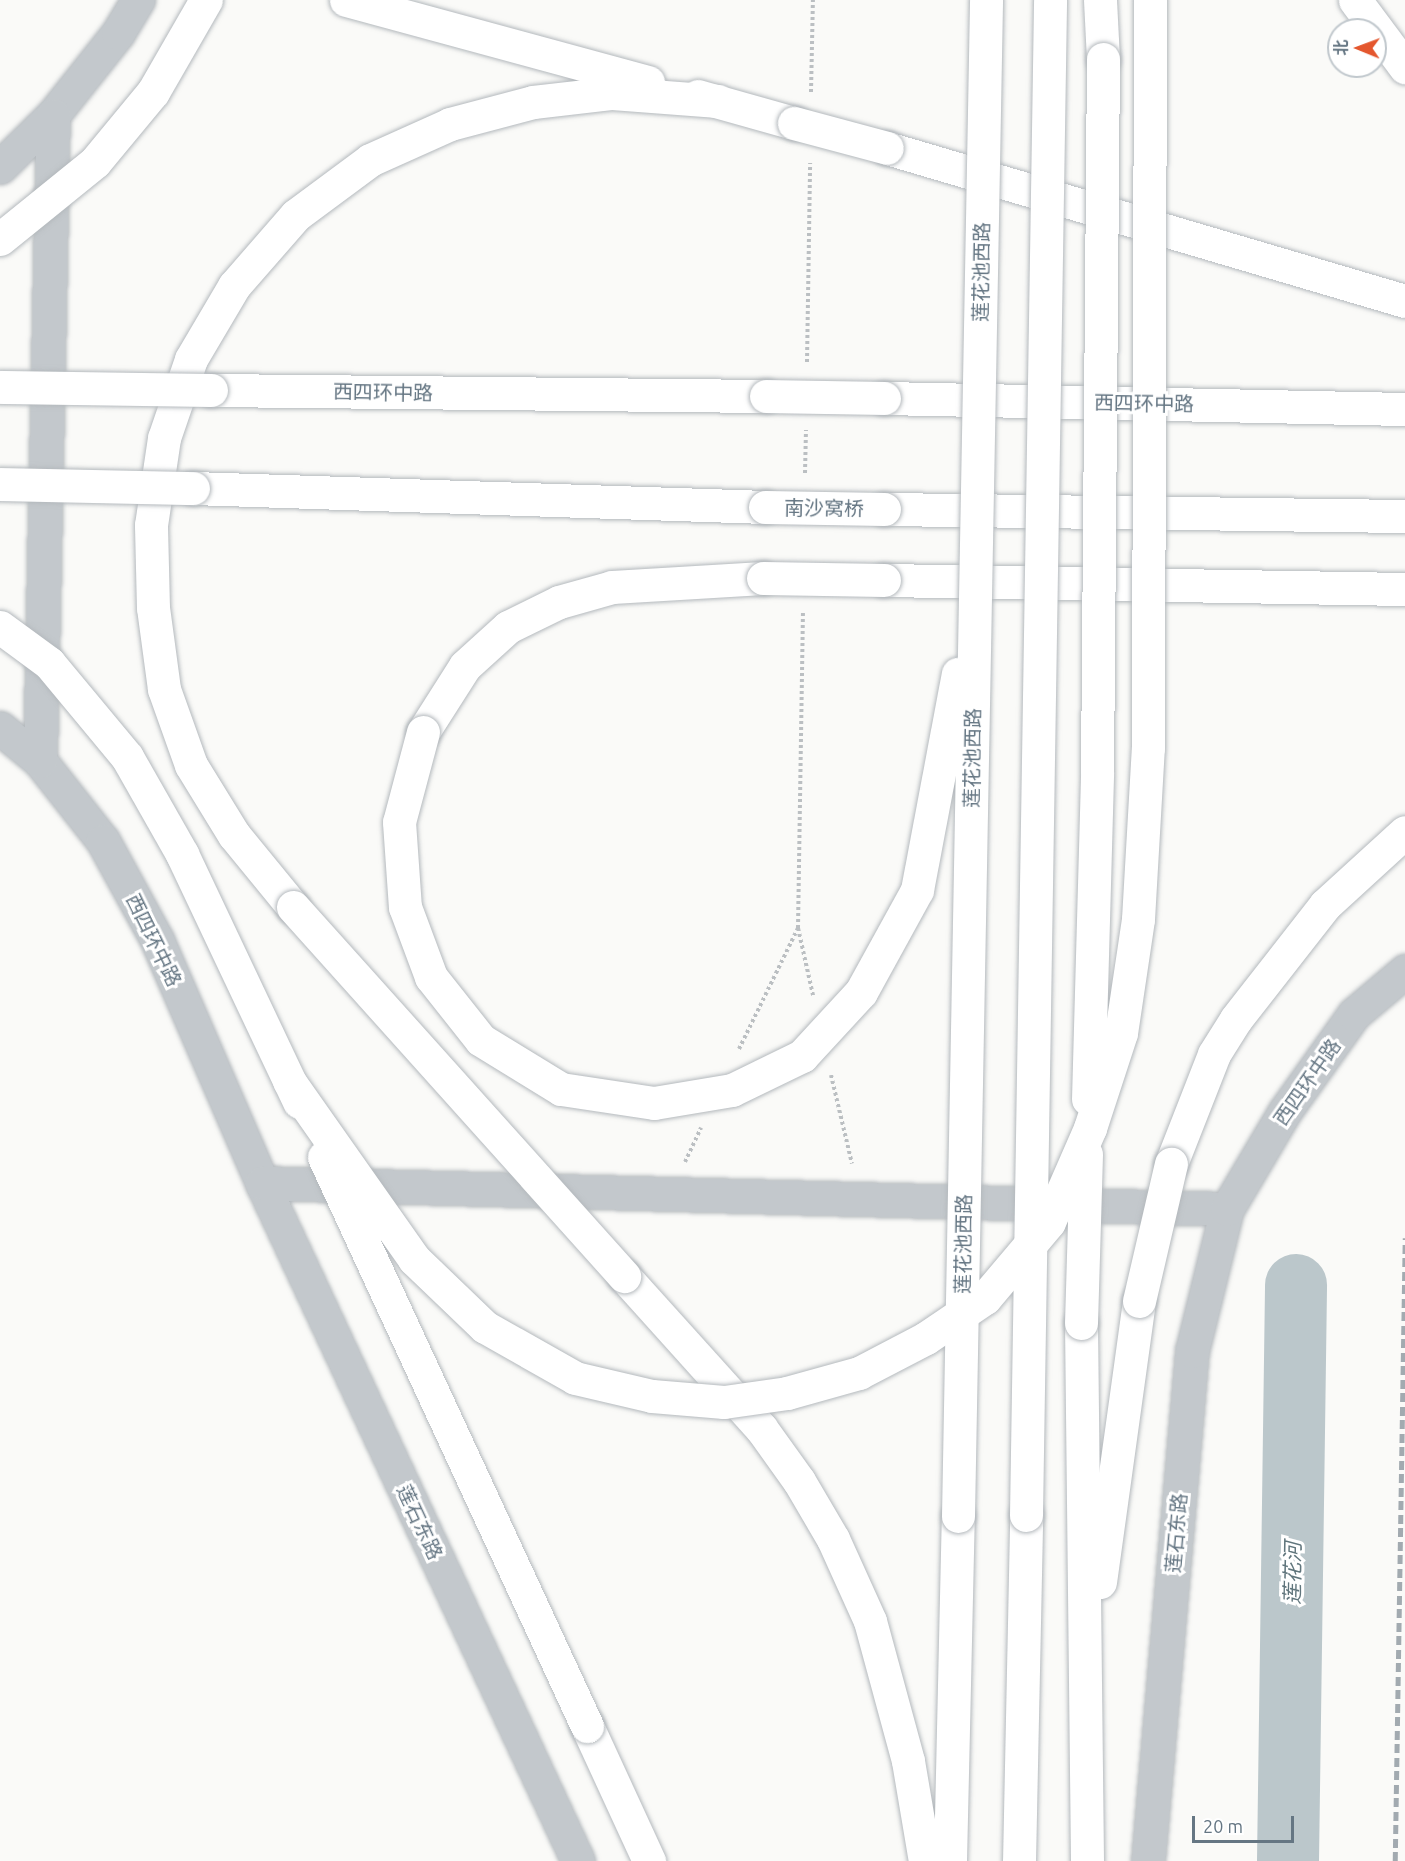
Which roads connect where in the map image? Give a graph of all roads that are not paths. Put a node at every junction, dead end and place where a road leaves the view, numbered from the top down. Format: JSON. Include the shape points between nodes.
{"nodes":[{"id":1,"x":138,"y":0,"type":"edge"},
{"id":2,"x":206,"y":0,"type":"edge"},
{"id":3,"x":346,"y":0,"type":"edge"},
{"id":4,"x":986,"y":0,"type":"edge"},
{"id":5,"x":1050,"y":0,"type":"edge"},
{"id":6,"x":1100,"y":0,"type":"edge"},
{"id":7,"x":1150,"y":0,"type":"edge"},
{"id":8,"x":1355,"y":0,"type":"edge"},
{"id":9,"x":1405,"y":67,"type":"edge"},
{"id":10,"x":718,"y":101,"type":"junction"},
{"id":11,"x":53,"y":115,"type":"junction"},
{"id":12,"x":0,"y":167,"type":"edge"},
{"id":13,"x":0,"y":239,"type":"edge"},
{"id":14,"x":1405,"y":301,"type":"edge"},
{"id":15,"x":0,"y":387,"type":"edge"},
{"id":16,"x":1405,"y":409,"type":"edge"},
{"id":17,"x":0,"y":484,"type":"edge"},
{"id":18,"x":1405,"y":516,"type":"edge"},
{"id":19,"x":975,"y":584,"type":"junction"},
{"id":20,"x":1405,"y":589,"type":"edge"},
{"id":21,"x":0,"y":627,"type":"edge"},
{"id":22,"x":0,"y":728,"type":"edge"},
{"id":23,"x":40,"y":761,"type":"junction"},
{"id":24,"x":1405,"y":832,"type":"edge"},
{"id":25,"x":1405,"y":971,"type":"edge"},
{"id":26,"x":289,"y":1081,"type":"junction"},
{"id":27,"x":262,"y":1183,"type":"junction"},
{"id":28,"x":1227,"y":1209,"type":"junction"},
{"id":29,"x":1085,"y":1694,"type":"junction"},
{"id":30,"x":578,"y":1861,"type":"edge"},
{"id":31,"x":649,"y":1861,"type":"edge"},
{"id":32,"x":925,"y":1861,"type":"edge"},
{"id":33,"x":950,"y":1861,"type":"edge"},
{"id":34,"x":1019,"y":1861,"type":"edge"},
{"id":35,"x":1087,"y":1861,"type":"edge"},
{"id":36,"x":1148,"y":1861,"type":"edge"}],
"edges":[{"from":1,"to":11,"type":"street","via":[[118,33]]},
{"from":2,"to":13,"type":"highway","bridge":true,"via":[[153,92],[95,162]]},
{"from":3,"to":10,"type":"highway"},
{"from":4,"to":19,"type":"highway","name":"莲花池西路","bridge":true},
{"from":5,"to":34,"type":"highway","bridge":true},
{"from":6,"to":29,"type":"highway","bridge":true,"via":[[1103,59],[1098,772],[1081,1323]]},
{"from":7,"to":26,"type":"highway","bridge":true,"via":[[1148,748],[1138,919],[1120,1032],[1090,1128],[1049,1222],[985,1298],[926,1338],[859,1373],[787,1393],[724,1402],[651,1396],[575,1378],[485,1327],[414,1259]]},
{"from":8,"to":9,"type":"highway"},
{"from":10,"to":14,"type":"highway","bridge":true},
{"from":10,"to":32,"type":"highway","bridge":true,"via":[[612,93],[533,102],[450,124],[370,160],[296,216],[234,286],[191,359],[164,438],[151,525],[153,608],[164,688],[191,765],[234,835],[293,907],[761,1428],[799,1481],[833,1539],[870,1621],[908,1761]]},
{"from":11,"to":12,"type":"street"},
{"from":11,"to":23,"type":"street"},
{"from":15,"to":16,"type":"highway","name":"西四环中路","bridge":true},
{"from":17,"to":18,"type":"highway","name":"南沙窝桥","bridge":true,"via":[[765,507]]},
{"from":19,"to":20,"type":"highway","bridge":true,"via":[[917,890],[861,992],[802,1056],[732,1090],[654,1103],[561,1089],[481,1040],[431,978],[405,907],[399,822],[423,732],[465,666],[508,627],[560,602],[623,586],[763,578]]},
{"from":19,"to":33,"type":"highway","name":"莲花池西路","bridge":true},
{"from":21,"to":26,"type":"highway","bridge":true,"via":[[49,663],[127,757],[182,854]]},
{"from":22,"to":23,"type":"street","name":"西四环中路"},
{"from":23,"to":27,"type":"street","name":"西四环中路","via":[[103,841],[157,940]]},
{"from":24,"to":29,"type":"highway","bridge":true,"via":[[1325,905],[1236,1019],[1214,1054],[1171,1164],[1139,1301]]},
{"from":25,"to":28,"type":"street","name":"西四环中路","via":[[1354,1014],[1285,1111]]},
{"from":26,"to":31,"type":"highway","bridge":true},
{"from":27,"to":28,"type":"street"},
{"from":27,"to":30,"type":"street","name":"莲石东路"},
{"from":28,"to":36,"type":"street","name":"莲石东路","via":[[1192,1351]]},
{"from":29,"to":35,"type":"highway"}]}
